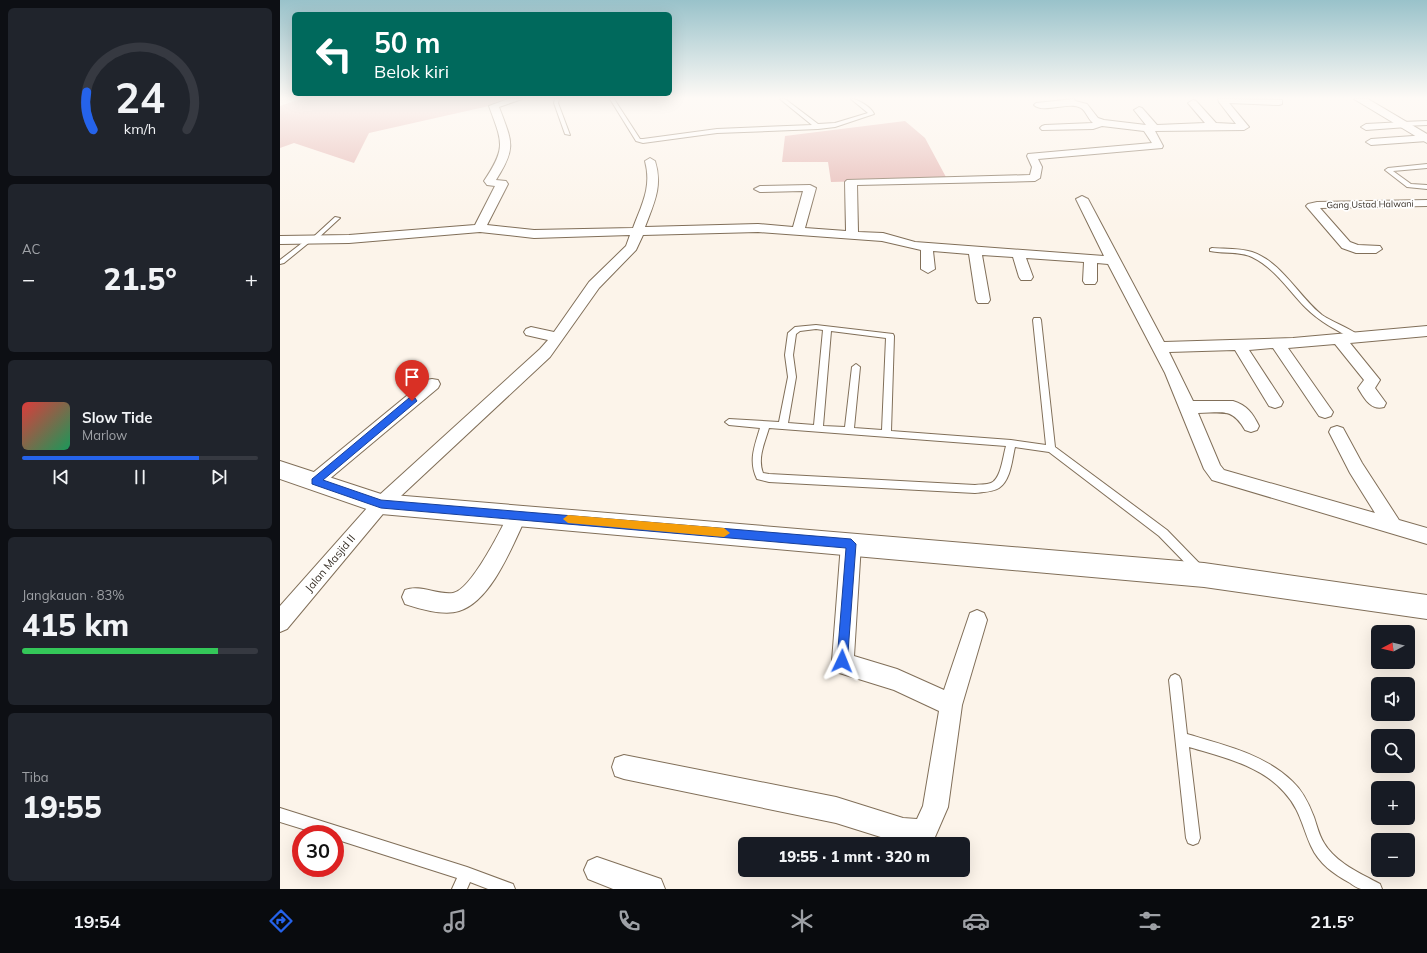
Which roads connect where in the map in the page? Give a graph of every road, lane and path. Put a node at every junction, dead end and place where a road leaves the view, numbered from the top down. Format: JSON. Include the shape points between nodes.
{"nodes":[{"id":1,"x":506,"y":140,"type":"edge"},
{"id":2,"x":1156,"y":140,"type":"edge"},
{"id":3,"x":1392,"y":140,"type":"edge"},
{"id":4,"x":1371,"y":142,"type":"dead end"},
{"id":5,"x":650,"y":161,"type":"dead end"},
{"id":6,"x":1427,"y":166,"type":"edge"},
{"id":7,"x":1427,"y":187,"type":"edge"},
{"id":8,"x":760,"y":189,"type":"dead end"},
{"id":9,"x":1082,"y":199,"type":"dead end"},
{"id":10,"x":1427,"y":203,"type":"edge"},
{"id":11,"x":337,"y":218,"type":"dead end"},
{"id":12,"x":480,"y":228,"type":"junction"},
{"id":13,"x":639,"y":231,"type":"junction"},
{"id":14,"x":798,"y":232,"type":"junction"},
{"id":15,"x":852,"y":236,"type":"junction"},
{"id":16,"x":280,"y":240,"type":"edge"},
{"id":17,"x":311,"y":240,"type":"junction"},
{"id":18,"x":975,"y":249,"type":"junction"},
{"id":19,"x":918,"y":250,"type":"junction"},
{"id":20,"x":1212,"y":250,"type":"dead end"},
{"id":21,"x":1376,"y":250,"type":"dead end"},
{"id":22,"x":1018,"y":252,"type":"junction"},
{"id":23,"x":1091,"y":258,"type":"junction"},
{"id":24,"x":1113,"y":260,"type":"junction"},
{"id":25,"x":282,"y":262,"type":"dead end"},
{"id":26,"x":928,"y":269,"type":"dead end"},
{"id":27,"x":1026,"y":277,"type":"dead end"},
{"id":28,"x":1090,"y":281,"type":"dead end"},
{"id":29,"x":983,"y":300,"type":"dead end"},
{"id":30,"x":1037,"y":320,"type":"dead end"},
{"id":31,"x":827,"y":329,"type":"junction"},
{"id":32,"x":1427,"y":331,"type":"edge"},
{"id":33,"x":531,"y":332,"type":"dead end"},
{"id":34,"x":558,"y":337,"type":"junction"},
{"id":35,"x":1358,"y":338,"type":"junction"},
{"id":36,"x":1340,"y":340,"type":"junction"},
{"id":37,"x":1277,"y":344,"type":"junction"},
{"id":38,"x":1239,"y":345,"type":"junction"},
{"id":39,"x":1159,"y":347,"type":"junction"},
{"id":40,"x":856,"y":367,"type":"dead end"},
{"id":41,"x":432,"y":384,"type":"dead end"},
{"id":42,"x":1275,"y":402,"type":"dead end"},
{"id":43,"x":1378,"y":403,"type":"dead end"},
{"id":44,"x":1187,"y":407,"type":"junction"},
{"id":45,"x":1325,"y":412,"type":"dead end"},
{"id":46,"x":729,"y":422,"type":"dead end"},
{"id":47,"x":765,"y":426,"type":"junction"},
{"id":48,"x":783,"y":426,"type":"junction"},
{"id":49,"x":1251,"y":426,"type":"dead end"},
{"id":50,"x":818,"y":429,"type":"junction"},
{"id":51,"x":849,"y":432,"type":"junction"},
{"id":52,"x":1337,"y":432,"type":"dead end"},
{"id":53,"x":886,"y":434,"type":"junction"},
{"id":54,"x":1011,"y":444,"type":"junction"},
{"id":55,"x":1051,"y":449,"type":"junction"},
{"id":56,"x":280,"y":470,"type":"edge"},
{"id":57,"x":315,"y":481,"type":"junction"},
{"id":58,"x":381,"y":504,"type":"junction"},
{"id":59,"x":518,"y":515,"type":"junction"},
{"id":60,"x":1393,"y":526,"type":"junction"},
{"id":61,"x":1427,"y":536,"type":"edge"},
{"id":62,"x":851,"y":544,"type":"junction"},
{"id":63,"x":1204,"y":575,"type":"junction"},
{"id":64,"x":412,"y":597,"type":"dead end"},
{"id":65,"x":1427,"y":607,"type":"edge"},
{"id":66,"x":976,"y":620,"type":"dead end"},
{"id":67,"x":280,"y":622,"type":"edge"},
{"id":68,"x":1175,"y":680,"type":"dead end"},
{"id":69,"x":951,"y":705,"type":"junction"},
{"id":70,"x":1183,"y":739,"type":"junction"},
{"id":71,"x":624,"y":767,"type":"dead end"},
{"id":72,"x":280,"y":815,"type":"edge"},
{"id":73,"x":1193,"y":838,"type":"dead end"},
{"id":74,"x":598,"y":870,"type":"dead end"},
{"id":75,"x":467,"y":874,"type":"junction"},
{"id":76,"x":459,"y":889,"type":"edge"},
{"id":77,"x":508,"y":889,"type":"edge"},
{"id":78,"x":651,"y":889,"type":"edge"},
{"id":79,"x":1375,"y":889,"type":"edge"}],
"edges":[{"from":1,"to":12,"type":"street","via":[[508,147],[490,181],[502,184]]},
{"from":2,"to":15,"type":"street","via":[[1158,146],[1033,155],[1031,158],[1037,170],[1036,176],[1031,178],[851,182]]},
{"from":3,"to":4,"type":"street"},
{"from":5,"to":13,"type":"street","name":"Jalan Masjid II","via":[[654,174],[653,189]]},
{"from":6,"to":7,"type":"lane","via":[[1388,170],[1409,186]]},
{"from":8,"to":14,"type":"street","via":[[810,188]]},
{"from":9,"to":24,"type":"street"},
{"from":10,"to":21,"type":"street","name":"Gang Ustad Halwani","via":[[1312,205],[1346,245],[1356,249]]},
{"from":11,"to":17,"type":"lane"},
{"from":12,"to":13,"type":"street","via":[[534,234]]},
{"from":12,"to":17,"type":"street","via":[[356,239]]},
{"from":13,"to":14,"type":"street","via":[[758,228]]},
{"from":13,"to":34,"type":"street","name":"Jalan Masjid II","via":[[632,247],[598,280]]},
{"from":14,"to":15,"type":"street"},
{"from":15,"to":19,"type":"street","via":[[883,238]]},
{"from":16,"to":17,"type":"street"},
{"from":17,"to":25,"type":"lane"},
{"from":18,"to":19,"type":"street"},
{"from":18,"to":22,"type":"street"},
{"from":18,"to":29,"type":"street"},
{"from":19,"to":26,"type":"street"},
{"from":20,"to":35,"type":"lane","via":[[1257,256],[1310,308],[1330,324]]},
{"from":22,"to":23,"type":"street"},
{"from":22,"to":27,"type":"street"},
{"from":23,"to":24,"type":"street"},
{"from":23,"to":28,"type":"street"},
{"from":24,"to":39,"type":"street"},
{"from":30,"to":55,"type":"lane"},
{"from":31,"to":48,"type":"lane","via":[[806,327],[792,333],[789,349],[792,377]]},
{"from":31,"to":50,"type":"lane"},
{"from":31,"to":53,"type":"lane","via":[[891,337]]},
{"from":32,"to":35,"type":"street"},
{"from":33,"to":34,"type":"street"},
{"from":34,"to":58,"type":"street","name":"Jalan Masjid II","via":[[545,353]]},
{"from":35,"to":36,"type":"street"},
{"from":36,"to":37,"type":"street"},
{"from":36,"to":43,"type":"street","via":[[1370,376],[1372,380],[1366,388]]},
{"from":37,"to":38,"type":"street"},
{"from":37,"to":45,"type":"street"},
{"from":38,"to":39,"type":"street"},
{"from":38,"to":42,"type":"street"},
{"from":39,"to":44,"type":"street","via":[[1173,372]]},
{"from":40,"to":51,"type":"lane"},
{"from":41,"to":57,"type":"street"},
{"from":44,"to":49,"type":"street","via":[[1233,407],[1244,414]]},
{"from":44,"to":60,"type":"street","via":[[1213,470],[1218,475]]},
{"from":46,"to":47,"type":"lane"},
{"from":47,"to":48,"type":"lane"},
{"from":47,"to":54,"type":"lane","via":[[757,453],[757,466],[760,476],[769,478],[980,488],[996,485],[1002,480]]},
{"from":48,"to":50,"type":"lane"},
{"from":50,"to":51,"type":"lane"},
{"from":51,"to":53,"type":"lane"},
{"from":52,"to":60,"type":"street","via":[[1356,468]]},
{"from":53,"to":54,"type":"lane"},
{"from":54,"to":55,"type":"lane"},
{"from":55,"to":63,"type":"lane","via":[[1163,533]]},
{"from":56,"to":57,"type":"street"},
{"from":57,"to":58,"type":"street"},
{"from":58,"to":59,"type":"street"},
{"from":58,"to":67,"type":"street","name":"Jalan Masjid II"},
{"from":59,"to":62,"type":"street"},
{"from":59,"to":64,"type":"street","via":[[495,561],[464,600],[452,603]]},
{"from":60,"to":61,"type":"street"},
{"from":62,"to":63,"type":"street"},
{"from":62,"to":69,"type":"street","via":[[842,661],[844,664],[897,680]]},
{"from":63,"to":65,"type":"street"},
{"from":66,"to":69,"type":"street"},
{"from":68,"to":70,"type":"lane"},
{"from":69,"to":71,"type":"street","via":[[935,807],[926,828],[916,832],[903,831],[836,810]]},
{"from":70,"to":73,"type":"lane"},
{"from":70,"to":79,"type":"lane","via":[[1256,762],[1284,783],[1300,800],[1319,848],[1330,862]]},
{"from":72,"to":75,"type":"lane"},
{"from":74,"to":78,"type":"street"},
{"from":75,"to":76,"type":"lane"},
{"from":75,"to":77,"type":"lane"}]}
